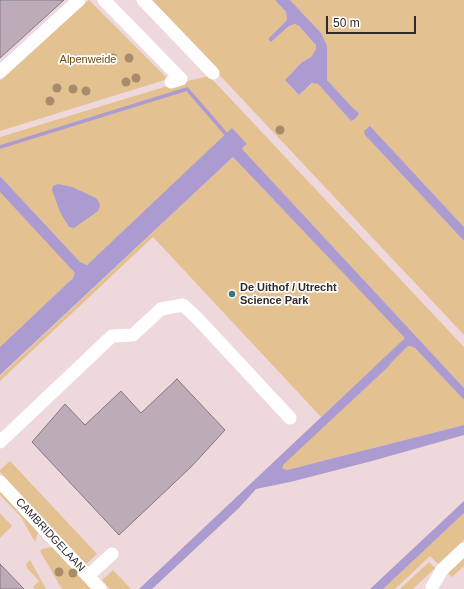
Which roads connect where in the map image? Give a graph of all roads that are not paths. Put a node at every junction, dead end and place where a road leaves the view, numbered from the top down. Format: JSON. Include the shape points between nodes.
{"nodes":[{"id":1,"x":79,"y":0,"type":"edge"},
{"id":2,"x":104,"y":0,"type":"edge"},
{"id":3,"x":143,"y":0,"type":"edge"},
{"id":4,"x":0,"y":72,"type":"edge"},
{"id":5,"x":213,"y":73,"type":"dead end"},
{"id":6,"x":171,"y":82,"type":"dead end"},
{"id":7,"x":290,"y":418,"type":"dead end"},
{"id":8,"x":0,"y":442,"type":"edge"},
{"id":9,"x":0,"y":482,"type":"edge"},
{"id":10,"x":464,"y":549,"type":"edge"},
{"id":11,"x":112,"y":554,"type":"dead end"},
{"id":12,"x":88,"y":576,"type":"junction"},
{"id":13,"x":432,"y":588,"type":"edge"},
{"id":14,"x":100,"y":589,"type":"edge"}],
"edges":[{"from":1,"to":4,"type":"street","via":[[17,52]]},
{"from":2,"to":6,"type":"street","via":[[181,79]]},
{"from":3,"to":5,"type":"street"},
{"from":7,"to":8,"type":"street","via":[[183,305],[161,309],[133,335],[112,336]]},
{"from":9,"to":12,"type":"street","name":"CAMBRIDGELAAN"},
{"from":10,"to":13,"type":"street","via":[[442,570]]},
{"from":11,"to":12,"type":"street"},
{"from":12,"to":14,"type":"street","name":"CAMBRIDGELAAN"}]}
